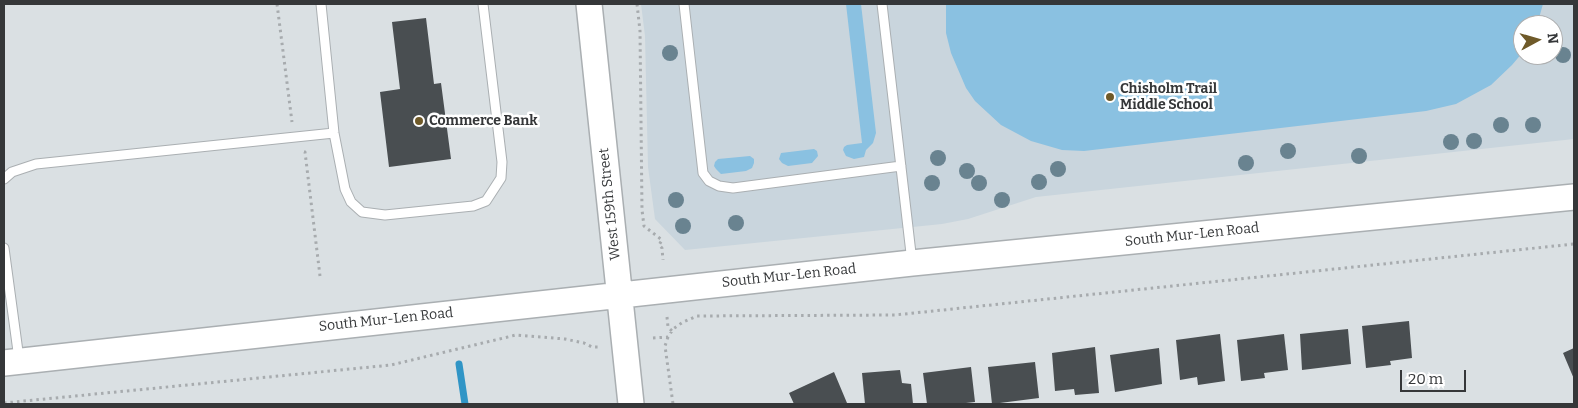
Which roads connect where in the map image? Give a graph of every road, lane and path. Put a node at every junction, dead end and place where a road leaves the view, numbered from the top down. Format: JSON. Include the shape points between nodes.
{"nodes":[{"id":1,"x":321,"y":4,"type":"edge"},
{"id":2,"x":483,"y":4,"type":"edge"},
{"id":3,"x":589,"y":4,"type":"edge"},
{"id":4,"x":637,"y":4,"type":"edge"},
{"id":5,"x":684,"y":4,"type":"edge"},
{"id":6,"x":882,"y":4,"type":"edge"},
{"id":7,"x":334,"y":133,"type":"junction"},
{"id":8,"x":901,"y":166,"type":"junction"},
{"id":9,"x":4,"y":179,"type":"edge"},
{"id":10,"x":1574,"y":197,"type":"edge"},
{"id":11,"x":1574,"y":244,"type":"edge"},
{"id":12,"x":4,"y":248,"type":"edge"},
{"id":13,"x":663,"y":260,"type":"dead end"},
{"id":14,"x":912,"y":263,"type":"junction"},
{"id":15,"x":619,"y":294,"type":"junction"},
{"id":16,"x":667,"y":317,"type":"dead end"},
{"id":17,"x":672,"y":331,"type":"junction"},
{"id":18,"x":652,"y":338,"type":"dead end"},
{"id":19,"x":668,"y":338,"type":"junction"},
{"id":20,"x":603,"y":347,"type":"dead end"},
{"id":21,"x":11,"y":362,"type":"edge"},
{"id":22,"x":4,"y":403,"type":"edge"},
{"id":23,"x":631,"y":404,"type":"edge"},
{"id":24,"x":672,"y":404,"type":"edge"}],
"edges":[{"from":1,"to":7,"type":"lane"},
{"from":2,"to":7,"type":"lane","via":[[502,162],[501,178],[486,201],[473,206],[385,215],[362,212],[351,202],[345,189]]},
{"from":3,"to":15,"type":"main road","name":"West 159th Street"},
{"from":4,"to":13,"type":"path","via":[[642,210],[644,226],[662,240],[659,246]]},
{"from":5,"to":8,"type":"lane","via":[[703,173],[709,181],[733,188]]},
{"from":6,"to":8,"type":"lane"},
{"from":7,"to":9,"type":"lane","via":[[36,164],[12,172]]},
{"from":8,"to":14,"type":"lane"},
{"from":10,"to":14,"type":"main road","name":"South Mur-Len Road"},
{"from":11,"to":17,"type":"path","via":[[895,315],[697,316]]},
{"from":12,"to":21,"type":"lane"},
{"from":14,"to":15,"type":"main road","name":"South Mur-Len Road"},
{"from":15,"to":21,"type":"main road","name":"South Mur-Len Road"},
{"from":15,"to":23,"type":"main road","name":"West 159th Street"},
{"from":16,"to":17,"type":"path"},
{"from":17,"to":19,"type":"path"},
{"from":18,"to":19,"type":"path"},
{"from":19,"to":24,"type":"path","via":[[665,346]]},
{"from":20,"to":22,"type":"path","via":[[565,339],[516,335],[391,365]]}]}
